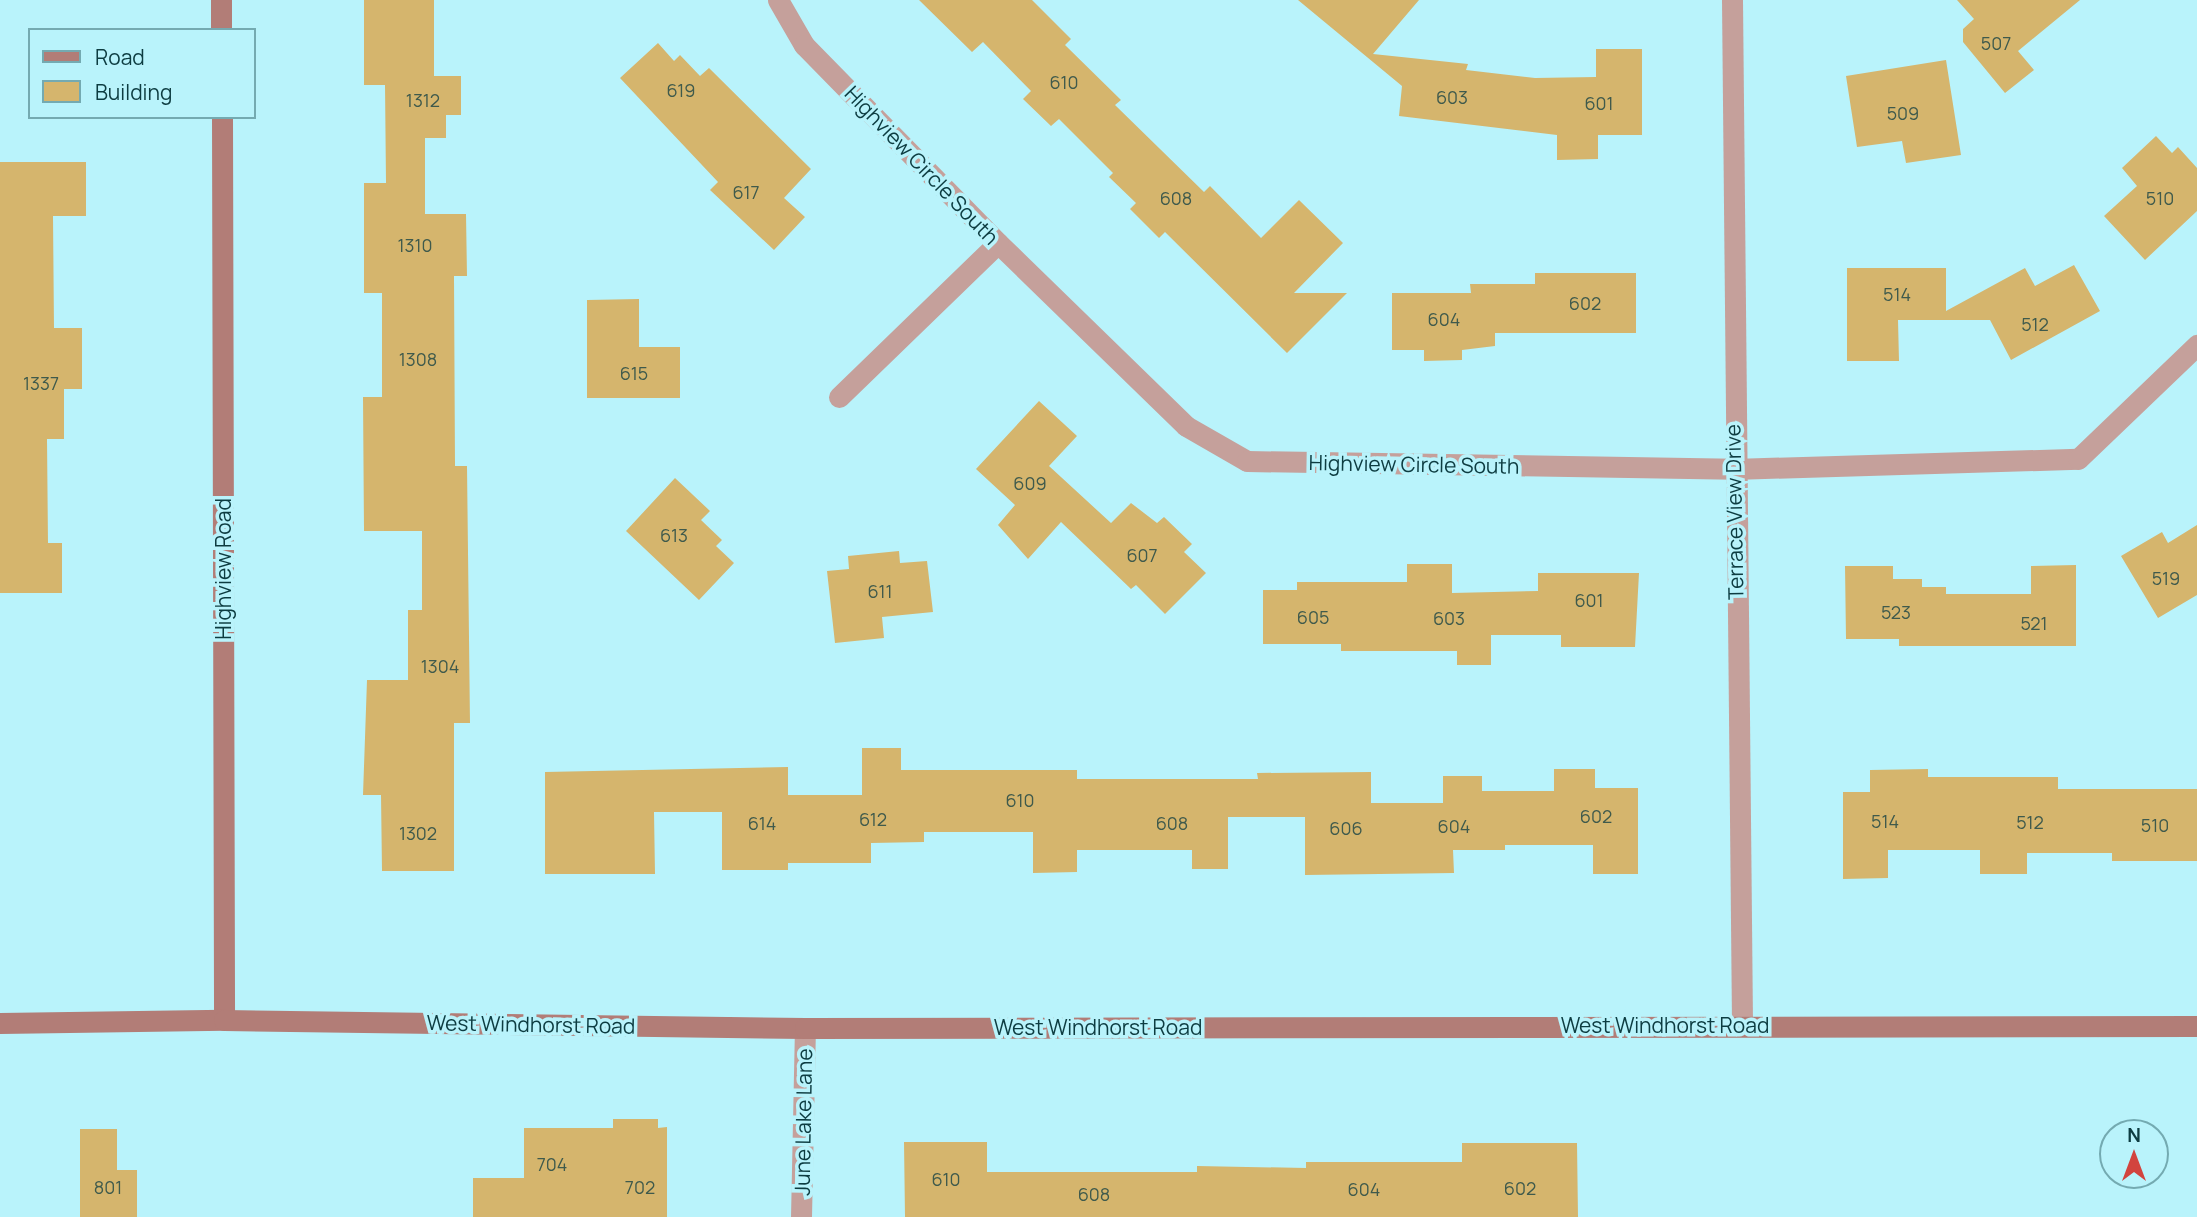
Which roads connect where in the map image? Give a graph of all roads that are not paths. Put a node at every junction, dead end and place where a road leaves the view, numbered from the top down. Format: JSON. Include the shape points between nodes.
{"nodes":[{"id":1,"x":221,"y":0,"type":"edge"},
{"id":2,"x":778,"y":0,"type":"edge"},
{"id":3,"x":1732,"y":0,"type":"edge"},
{"id":4,"x":221,"y":28,"type":"edge"},
{"id":5,"x":222,"y":119,"type":"edge"},
{"id":6,"x":998,"y":243,"type":"junction"},
{"id":7,"x":2197,"y":345,"type":"edge"},
{"id":8,"x":839,"y":397,"type":"dead end"},
{"id":9,"x":1733,"y":469,"type":"junction"},
{"id":10,"x":224,"y":1020,"type":"junction"},
{"id":11,"x":0,"y":1023,"type":"edge"},
{"id":12,"x":1742,"y":1024,"type":"junction"},
{"id":13,"x":2197,"y":1026,"type":"edge"},
{"id":14,"x":805,"y":1028,"type":"junction"},
{"id":15,"x":802,"y":1217,"type":"edge"}],
"edges":[{"from":1,"to":4,"type":"street"},
{"from":2,"to":6,"type":"street","name":"Highview Circle South","via":[[804,45]]},
{"from":3,"to":9,"type":"street","name":"Terrace View Drive"},
{"from":5,"to":10,"type":"street","name":"Highview Road"},
{"from":6,"to":8,"type":"street"},
{"from":6,"to":9,"type":"street","name":"Highview Circle South","via":[[1186,426],[1247,461]]},
{"from":7,"to":9,"type":"street","name":"Highview Circle South","via":[[2078,459]]},
{"from":9,"to":12,"type":"street","name":"Terrace View Drive"},
{"from":10,"to":11,"type":"street","name":"West Windhorst Road"},
{"from":10,"to":14,"type":"street","name":"West Windhorst Road"},
{"from":12,"to":13,"type":"street","name":"West Windhorst Road"},
{"from":12,"to":14,"type":"street","name":"West Windhorst Road"},
{"from":14,"to":15,"type":"street","name":"June Lake Lane"}]}
